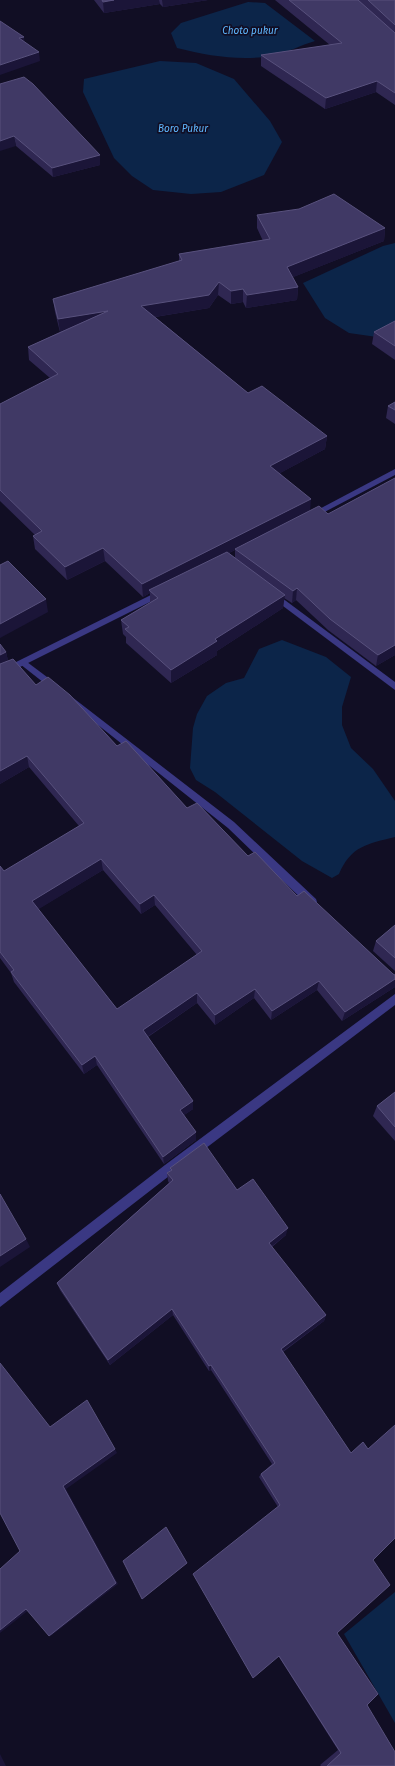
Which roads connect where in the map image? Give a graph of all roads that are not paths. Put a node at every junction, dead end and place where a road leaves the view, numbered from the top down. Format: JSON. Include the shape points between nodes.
{"nodes":[{"id":1,"x":395,"y":472,"type":"edge"},
{"id":2,"x":304,"y":519,"type":"edge"},
{"id":3,"x":171,"y":588,"type":"edge"},
{"id":4,"x":264,"y":588,"type":"edge"},
{"id":5,"x":23,"y":662,"type":"junction"},
{"id":6,"x":0,"y":674,"type":"edge"},
{"id":7,"x":395,"y":687,"type":"edge"},
{"id":8,"x":322,"y":910,"type":"edge"},
{"id":9,"x":395,"y":999,"type":"edge"},
{"id":10,"x":0,"y":1301,"type":"edge"}],
"edges":[{"from":1,"to":2,"type":"street"},
{"from":3,"to":5,"type":"street"},
{"from":4,"to":7,"type":"street"},
{"from":5,"to":6,"type":"street"},
{"from":5,"to":8,"type":"street","via":[[231,825]]},
{"from":9,"to":10,"type":"street","via":[[169,1169]]}]}
